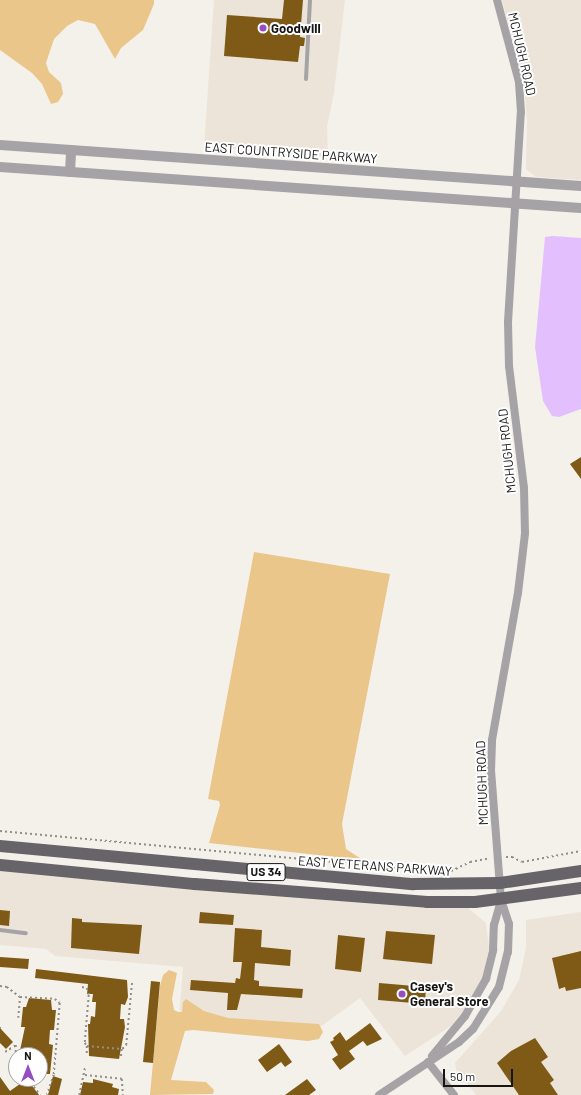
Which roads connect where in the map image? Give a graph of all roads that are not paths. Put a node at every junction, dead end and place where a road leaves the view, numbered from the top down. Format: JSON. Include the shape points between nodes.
{"nodes":[{"id":1,"x":310,"y":0,"type":"edge"},
{"id":2,"x":497,"y":0,"type":"edge"},
{"id":3,"x":306,"y":80,"type":"dead end"},
{"id":4,"x":0,"y":145,"type":"edge"},
{"id":5,"x":71,"y":150,"type":"junction"},
{"id":6,"x":0,"y":167,"type":"edge"},
{"id":7,"x":70,"y":172,"type":"junction"},
{"id":8,"x":517,"y":182,"type":"junction"},
{"id":9,"x":581,"y":186,"type":"edge"},
{"id":10,"x":515,"y":203,"type":"junction"},
{"id":11,"x":581,"y":208,"type":"edge"},
{"id":12,"x":0,"y":846,"type":"edge"},
{"id":13,"x":0,"y":865,"type":"edge"},
{"id":14,"x":581,"y":871,"type":"edge"},
{"id":15,"x":500,"y":883,"type":"junction"},
{"id":16,"x":581,"y":888,"type":"edge"},
{"id":17,"x":501,"y":900,"type":"junction"},
{"id":18,"x":0,"y":930,"type":"edge"},
{"id":19,"x":26,"y":933,"type":"dead end"},
{"id":20,"x":428,"y":1062,"type":"junction"},
{"id":21,"x":379,"y":1095,"type":"edge"},
{"id":22,"x":454,"y":1095,"type":"edge"}],
"edges":[{"from":1,"to":3,"type":"lane"},
{"from":2,"to":8,"type":"street","name":"MCHUGH ROAD","via":[[520,97]]},
{"from":4,"to":5,"type":"street","name":"EAST COUNTRYSIDE PARKWAY"},
{"from":5,"to":7,"type":"street"},
{"from":5,"to":8,"type":"street","name":"EAST COUNTRYSIDE PARKWAY"},
{"from":6,"to":7,"type":"street"},
{"from":7,"to":10,"type":"street"},
{"from":8,"to":9,"type":"street","name":"EAST COUNTRYSIDE PARKWAY"},
{"from":8,"to":10,"type":"street","name":"MCHUGH ROAD"},
{"from":10,"to":11,"type":"street"},
{"from":10,"to":15,"type":"street","name":"MCHUGH ROAD","via":[[508,352],[524,488],[525,532],[518,593],[492,740]]},
{"from":12,"to":15,"type":"main road","name":"EAST VETERANS PARKWAY","number":"US 34","via":[[363,881],[464,885]]},
{"from":13,"to":17,"type":"main road","number":"US 34","via":[[195,884],[420,901]]},
{"from":14,"to":15,"type":"main road","name":"EAST VETERANS PARKWAY","number":"US 34"},
{"from":15,"to":17,"type":"street","name":"MCHUGH ROAD"},
{"from":16,"to":17,"type":"main road","number":"US 34"},
{"from":17,"to":20,"type":"street","name":"MCHUGH ROAD","via":[[494,925],[493,950],[486,979],[465,1016]]},
{"from":17,"to":20,"type":"street","name":"MCHUGH ROAD","via":[[508,931],[508,952],[498,987],[473,1029]]},
{"from":18,"to":19,"type":"lane"},
{"from":20,"to":21,"type":"street","name":"MCHUGH ROAD"},
{"from":20,"to":22,"type":"street"}]}
